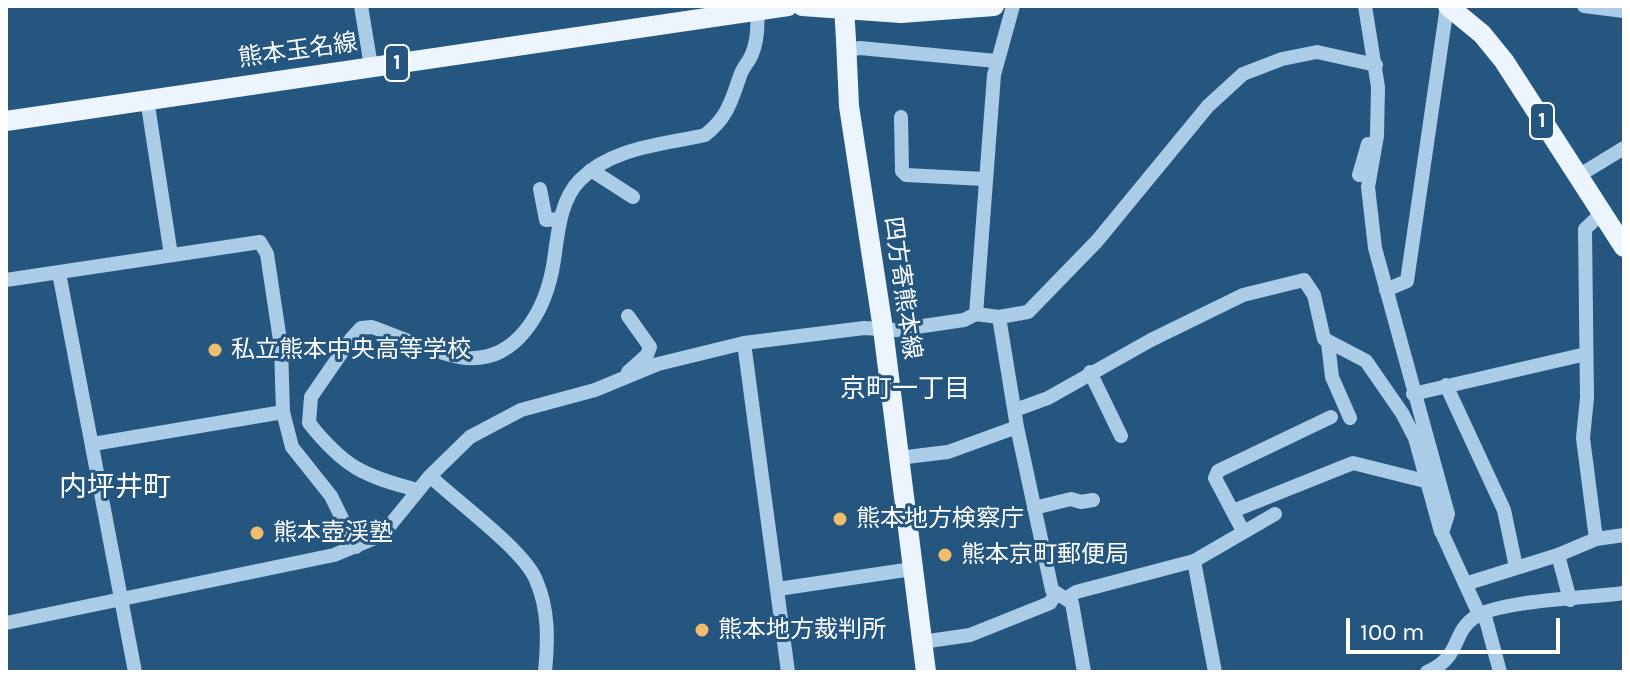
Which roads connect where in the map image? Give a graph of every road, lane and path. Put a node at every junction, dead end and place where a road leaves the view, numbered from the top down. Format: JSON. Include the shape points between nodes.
{"nodes":[{"id":1,"x":361,"y":6,"type":"edge"},
{"id":2,"x":788,"y":6,"type":"edge"},
{"id":3,"x":802,"y":6,"type":"edge"},
{"id":4,"x":844,"y":6,"type":"edge"},
{"id":5,"x":994,"y":6,"type":"edge"},
{"id":6,"x":1013,"y":6,"type":"edge"},
{"id":7,"x":1365,"y":6,"type":"edge"},
{"id":8,"x":1448,"y":6,"type":"edge"},
{"id":9,"x":1584,"y":6,"type":"edge"},
{"id":10,"x":757,"y":9,"type":"junction"},
{"id":11,"x":1624,"y":11,"type":"edge"},
{"id":12,"x":846,"y":45,"type":"junction"},
{"id":13,"x":996,"y":61,"type":"junction"},
{"id":14,"x":1376,"y":65,"type":"junction"},
{"id":15,"x":371,"y":66,"type":"junction"},
{"id":16,"x":147,"y":99,"type":"junction"},
{"id":17,"x":901,"y":117,"type":"dead end"},
{"id":18,"x":1378,"y":117,"type":"junction"},
{"id":19,"x":6,"y":121,"type":"edge"},
{"id":20,"x":1624,"y":148,"type":"edge"},
{"id":21,"x":591,"y":170,"type":"junction"},
{"id":22,"x":1359,"y":175,"type":"dead end"},
{"id":23,"x":1578,"y":176,"type":"junction"},
{"id":24,"x":984,"y":179,"type":"junction"},
{"id":25,"x":540,"y":189,"type":"dead end"},
{"id":26,"x":633,"y":197,"type":"dead end"},
{"id":27,"x":1602,"y":213,"type":"junction"},
{"id":28,"x":560,"y":219,"type":"junction"},
{"id":29,"x":1624,"y":247,"type":"edge"},
{"id":30,"x":171,"y":255,"type":"junction"},
{"id":31,"x":59,"y":273,"type":"junction"},
{"id":32,"x":6,"y":280,"type":"edge"},
{"id":33,"x":1386,"y":290,"type":"junction"},
{"id":34,"x":976,"y":314,"type":"junction"},
{"id":35,"x":628,"y":316,"type":"dead end"},
{"id":36,"x":999,"y":317,"type":"junction"},
{"id":37,"x":883,"y":329,"type":"junction"},
{"id":38,"x":744,"y":343,"type":"junction"},
{"id":39,"x":1328,"y":343,"type":"junction"},
{"id":40,"x":1586,"y":354,"type":"junction"},
{"id":41,"x":1090,"y":372,"type":"junction"},
{"id":42,"x":630,"y":376,"type":"junction"},
{"id":43,"x":1446,"y":385,"type":"junction"},
{"id":44,"x":1413,"y":394,"type":"junction"},
{"id":45,"x":1015,"y":410,"type":"junction"},
{"id":46,"x":283,"y":412,"type":"junction"},
{"id":47,"x":1331,"y":417,"type":"dead end"},
{"id":48,"x":1350,"y":418,"type":"dead end"},
{"id":49,"x":1017,"y":427,"type":"junction"},
{"id":50,"x":1121,"y":436,"type":"dead end"},
{"id":51,"x":93,"y":444,"type":"junction"},
{"id":52,"x":898,"y":458,"type":"junction"},
{"id":53,"x":430,"y":476,"type":"junction"},
{"id":54,"x":1429,"y":482,"type":"junction"},
{"id":55,"x":418,"y":490,"type":"junction"},
{"id":56,"x":1093,"y":500,"type":"dead end"},
{"id":57,"x":1034,"y":508,"type":"junction"},
{"id":58,"x":1233,"y":511,"type":"junction"},
{"id":59,"x":1275,"y":514,"type":"dead end"},
{"id":60,"x":1243,"y":531,"type":"junction"},
{"id":61,"x":1442,"y":533,"type":"junction"},
{"id":62,"x":1624,"y":535,"type":"edge"},
{"id":63,"x":1596,"y":539,"type":"junction"},
{"id":64,"x":356,"y":547,"type":"junction"},
{"id":65,"x":1558,"y":555,"type":"junction"},
{"id":66,"x":1194,"y":561,"type":"junction"},
{"id":67,"x":1516,"y":567,"type":"junction"},
{"id":68,"x":912,"y":569,"type":"junction"},
{"id":69,"x":1465,"y":584,"type":"junction"},
{"id":70,"x":778,"y":589,"type":"junction"},
{"id":71,"x":1624,"y":593,"type":"edge"},
{"id":72,"x":1061,"y":596,"type":"junction"},
{"id":73,"x":1570,"y":600,"type":"junction"},
{"id":74,"x":121,"y":601,"type":"junction"},
{"id":75,"x":1479,"y":614,"type":"junction"},
{"id":76,"x":6,"y":623,"type":"edge"},
{"id":77,"x":922,"y":642,"type":"junction"},
{"id":78,"x":135,"y":672,"type":"edge"},
{"id":79,"x":545,"y":672,"type":"edge"},
{"id":80,"x":788,"y":672,"type":"edge"},
{"id":81,"x":926,"y":672,"type":"edge"},
{"id":82,"x":1084,"y":672,"type":"edge"},
{"id":83,"x":1215,"y":672,"type":"edge"},
{"id":84,"x":1427,"y":672,"type":"edge"},
{"id":85,"x":1500,"y":672,"type":"edge"}],
"edges":[{"from":1,"to":15,"type":"street"},
{"from":2,"to":10,"type":"main road","name":"熊本玉名線","number":"1"},
{"from":3,"to":5,"type":"main road","via":[[901,13]]},
{"from":4,"to":12,"type":"main road","name":"四方寄熊本線","bridge":true},
{"from":6,"to":13,"type":"street"},
{"from":7,"to":14,"type":"street"},
{"from":8,"to":23,"type":"main road","number":"1","via":[[1504,61]]},
{"from":8,"to":33,"type":"street","via":[[1407,281]]},
{"from":9,"to":11,"type":"street"},
{"from":10,"to":15,"type":"main road","name":"熊本玉名線","number":"1"},
{"from":10,"to":21,"type":"street","via":[[752,54],[740,73],[733,105],[716,126],[705,135],[605,158]]},
{"from":12,"to":13,"type":"street"},
{"from":12,"to":37,"type":"main road","name":"四方寄熊本線","via":[[849,106]]},
{"from":13,"to":24,"type":"street"},
{"from":14,"to":18,"type":"street"},
{"from":14,"to":36,"type":"street","via":[[1317,52],[1243,74],[1208,106],[1042,301],[1028,312]]},
{"from":15,"to":16,"type":"main road","name":"熊本玉名線","number":"1"},
{"from":16,"to":19,"type":"main road","name":"熊本玉名線","number":"1"},
{"from":16,"to":30,"type":"street"},
{"from":17,"to":24,"type":"street","via":[[906,175]]},
{"from":18,"to":22,"type":"street"},
{"from":18,"to":33,"type":"street","via":[[1368,187]]},
{"from":20,"to":23,"type":"street"},
{"from":21,"to":26,"type":"street"},
{"from":21,"to":28,"type":"street","via":[[573,188]]},
{"from":23,"to":27,"type":"main road","number":"1"},
{"from":24,"to":34,"type":"street"},
{"from":25,"to":28,"type":"street","via":[[546,220]]},
{"from":27,"to":29,"type":"main road","number":"1"},
{"from":27,"to":40,"type":"street","via":[[1585,229]]},
{"from":28,"to":55,"type":"street","via":[[553,271],[535,320],[502,351],[462,357],[361,328],[311,397],[309,423],[334,455],[374,479]]},
{"from":30,"to":31,"type":"street"},
{"from":30,"to":46,"type":"street","via":[[260,242],[267,254],[281,347]]},
{"from":31,"to":32,"type":"street"},
{"from":31,"to":51,"type":"street"},
{"from":33,"to":44,"type":"street"},
{"from":34,"to":36,"type":"street"},
{"from":34,"to":37,"type":"street","via":[[964,320]]},
{"from":35,"to":42,"type":"street","via":[[650,347],[628,371]]},
{"from":36,"to":45,"type":"street"},
{"from":37,"to":38,"type":"street"},
{"from":37,"to":52,"type":"main road","name":"四方寄熊本線"},
{"from":38,"to":42,"type":"street"},
{"from":38,"to":70,"type":"street"},
{"from":39,"to":41,"type":"street","via":[[1314,295],[1304,280],[1243,295]]},
{"from":39,"to":48,"type":"street","via":[[1332,377]]},
{"from":39,"to":54,"type":"street","via":[[1372,367],[1415,438]]},
{"from":40,"to":43,"type":"street"},
{"from":40,"to":63,"type":"street","via":[[1583,438]]},
{"from":41,"to":45,"type":"street","via":[[1048,398]]},
{"from":41,"to":50,"type":"street"},
{"from":42,"to":53,"type":"street","via":[[491,424]]},
{"from":43,"to":44,"type":"street"},
{"from":43,"to":67,"type":"street","via":[[1504,510]]},
{"from":44,"to":61,"type":"street","via":[[1448,514]]},
{"from":45,"to":49,"type":"street"},
{"from":46,"to":51,"type":"street"},
{"from":46,"to":64,"type":"street","via":[[292,447],[331,496]]},
{"from":47,"to":58,"type":"street","via":[[1218,471],[1215,478]]},
{"from":49,"to":52,"type":"street","via":[[948,452]]},
{"from":49,"to":57,"type":"street"},
{"from":51,"to":74,"type":"street"},
{"from":52,"to":68,"type":"main road","name":"四方寄熊本線"},
{"from":53,"to":55,"type":"street"},
{"from":53,"to":79,"type":"street","via":[[536,578],[548,634]]},
{"from":54,"to":58,"type":"street","via":[[1353,463]]},
{"from":54,"to":61,"type":"street"},
{"from":55,"to":64,"type":"street","via":[[382,535]]},
{"from":56,"to":57,"type":"street"},
{"from":57,"to":72,"type":"street"},
{"from":58,"to":60,"type":"street"},
{"from":59,"to":60,"type":"street"},
{"from":60,"to":66,"type":"street"},
{"from":61,"to":69,"type":"street"},
{"from":62,"to":63,"type":"street"},
{"from":63,"to":65,"type":"street"},
{"from":64,"to":74,"type":"street"},
{"from":65,"to":67,"type":"street"},
{"from":65,"to":73,"type":"street"},
{"from":66,"to":72,"type":"street"},
{"from":66,"to":83,"type":"street"},
{"from":67,"to":69,"type":"street"},
{"from":68,"to":70,"type":"street"},
{"from":68,"to":77,"type":"main road","name":"四方寄熊本線"},
{"from":69,"to":75,"type":"street"},
{"from":70,"to":80,"type":"street"},
{"from":71,"to":73,"type":"street"},
{"from":72,"to":77,"type":"street","via":[[970,635]]},
{"from":72,"to":82,"type":"street","via":[[1072,603]]},
{"from":73,"to":75,"type":"street"},
{"from":74,"to":76,"type":"street"},
{"from":74,"to":78,"type":"street"},
{"from":75,"to":84,"type":"street","via":[[1464,629],[1450,658]]},
{"from":75,"to":85,"type":"street","via":[[1486,620]]},
{"from":77,"to":81,"type":"main road","name":"四方寄熊本線"}]}
